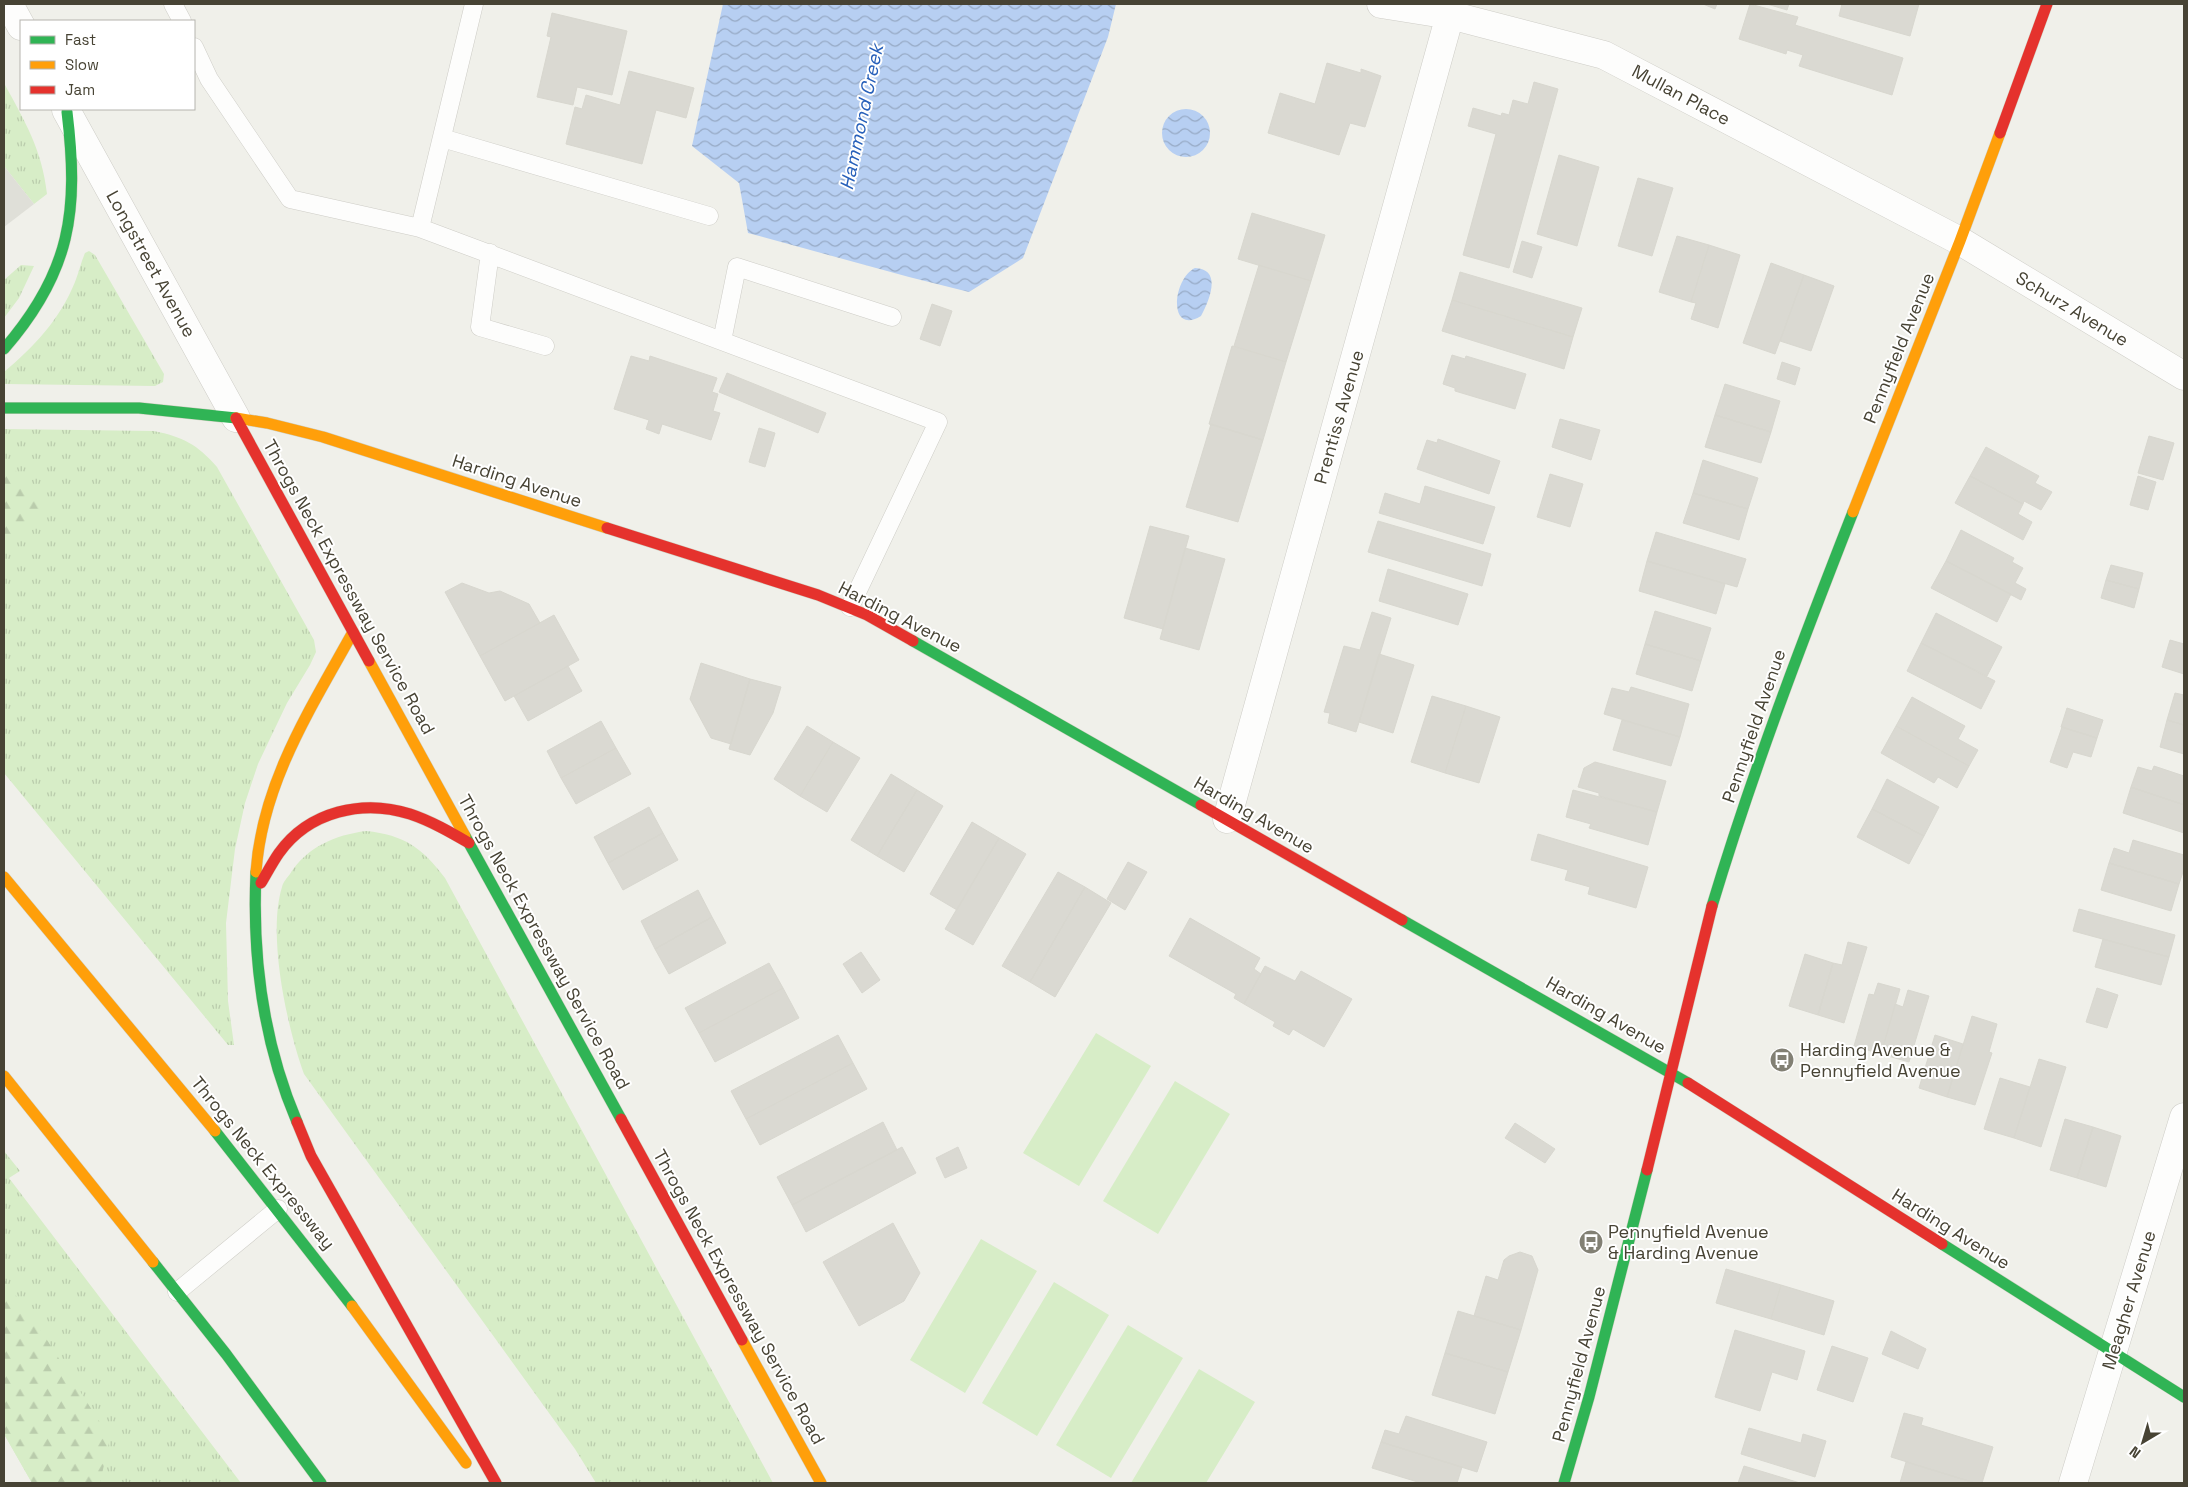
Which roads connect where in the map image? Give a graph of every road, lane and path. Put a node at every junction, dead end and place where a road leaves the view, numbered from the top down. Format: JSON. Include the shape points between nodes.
{"nodes":[{"id":1,"x":9,"y":4,"type":"edge"},
{"id":2,"x":173,"y":4,"type":"edge"},
{"id":3,"x":474,"y":4,"type":"edge"},
{"id":4,"x":1381,"y":4,"type":"edge"},
{"id":5,"x":2047,"y":4,"type":"edge"},
{"id":6,"x":1450,"y":15,"type":"junction"},
{"id":7,"x":181,"y":20,"type":"edge"},
{"id":8,"x":20,"y":24,"type":"edge"},
{"id":9,"x":195,"y":49,"type":"edge"},
{"id":10,"x":67,"y":110,"type":"edge"},
{"id":11,"x":442,"y":138,"type":"junction"},
{"id":12,"x":709,"y":216,"type":"dead end"},
{"id":13,"x":420,"y":228,"type":"junction"},
{"id":14,"x":1960,"y":241,"type":"junction"},
{"id":15,"x":490,"y":254,"type":"junction"},
{"id":16,"x":892,"y":317,"type":"dead end"},
{"id":17,"x":722,"y":341,"type":"junction"},
{"id":18,"x":545,"y":346,"type":"dead end"},
{"id":19,"x":4,"y":348,"type":"edge"},
{"id":20,"x":2184,"y":376,"type":"edge"},
{"id":21,"x":4,"y":408,"type":"edge"},
{"id":22,"x":236,"y":418,"type":"junction"},
{"id":23,"x":850,"y":608,"type":"junction"},
{"id":24,"x":353,"y":632,"type":"junction"},
{"id":25,"x":1227,"y":819,"type":"junction"},
{"id":26,"x":469,"y":842,"type":"junction"},
{"id":27,"x":4,"y":877,"type":"edge"},
{"id":28,"x":254,"y":916,"type":"junction"},
{"id":29,"x":1672,"y":1073,"type":"junction"},
{"id":30,"x":4,"y":1076,"type":"edge"},
{"id":31,"x":2184,"y":1116,"type":"edge"},
{"id":32,"x":278,"y":1209,"type":"junction"},
{"id":33,"x":177,"y":1292,"type":"junction"},
{"id":34,"x":2113,"y":1352,"type":"junction"},
{"id":35,"x":2184,"y":1398,"type":"edge"},
{"id":36,"x":475,"y":1476,"type":"dead end"},
{"id":37,"x":321,"y":1483,"type":"edge"},
{"id":38,"x":496,"y":1483,"type":"edge"},
{"id":39,"x":821,"y":1483,"type":"edge"},
{"id":40,"x":1564,"y":1483,"type":"edge"},
{"id":41,"x":2073,"y":1483,"type":"edge"}],
"edges":[{"from":1,"to":8,"type":"street"},
{"from":2,"to":7,"type":"lane"},
{"from":3,"to":11,"type":"lane"},
{"from":4,"to":6,"type":"street","name":"Mullan Place"},
{"from":5,"to":14,"type":"main road","name":"Pennyfield Avenue"},
{"from":6,"to":14,"type":"street","name":"Mullan Place","via":[[1604,55]]},
{"from":6,"to":25,"type":"street","name":"Prentiss Avenue"},
{"from":9,"to":13,"type":"lane","via":[[209,79],[290,199]]},
{"from":10,"to":19,"type":"main road","via":[[73,171],[66,244],[57,271],[39,306],[24,328]]},
{"from":10,"to":22,"type":"street","name":"Longstreet Avenue"},
{"from":11,"to":12,"type":"lane"},
{"from":11,"to":13,"type":"lane"},
{"from":13,"to":15,"type":"lane"},
{"from":14,"to":20,"type":"street","name":"Schurz Avenue"},
{"from":14,"to":29,"type":"main road","name":"Pennyfield Avenue","via":[[1807,630],[1752,781],[1711,908]]},
{"from":15,"to":17,"type":"lane"},
{"from":15,"to":18,"type":"lane","via":[[480,327]]},
{"from":16,"to":17,"type":"lane","via":[[737,267]]},
{"from":17,"to":23,"type":"lane","via":[[938,422]]},
{"from":21,"to":22,"type":"main road","name":"Harding Avenue","via":[[139,408]]},
{"from":22,"to":23,"type":"main road","name":"Harding Avenue","via":[[323,437]]},
{"from":22,"to":24,"type":"main road","name":"Throgs Neck Expressway Service Road"},
{"from":23,"to":25,"type":"main road","name":"Harding Avenue"},
{"from":24,"to":26,"type":"main road","name":"Throgs Neck Expressway Service Road"},
{"from":24,"to":28,"type":"main road","via":[[294,739],[279,773],[258,855]]},
{"from":25,"to":29,"type":"main road","name":"Harding Avenue"},
{"from":26,"to":28,"type":"main road","via":[[433,821],[395,810],[362,807],[333,813],[295,835],[275,857],[260,885]]},
{"from":26,"to":39,"type":"main road","name":"Throgs Neck Expressway Service Road"},
{"from":27,"to":32,"type":"main road","name":"Throgs Neck Expressway"},
{"from":28,"to":38,"type":"main road","via":[[257,972],[264,1016],[281,1081],[298,1128],[325,1183]]},
{"from":29,"to":34,"type":"main road","name":"Harding Avenue"},
{"from":29,"to":40,"type":"main road","name":"Pennyfield Avenue"},
{"from":30,"to":33,"type":"main road"},
{"from":31,"to":34,"type":"street","name":"Meagher Avenue"},
{"from":32,"to":33,"type":"lane"},
{"from":32,"to":36,"type":"main road","name":"Throgs Neck Expressway","via":[[396,1363]]},
{"from":33,"to":37,"type":"main road"},
{"from":34,"to":35,"type":"main road","name":"Harding Avenue"},
{"from":34,"to":41,"type":"street","name":"Meagher Avenue"}]}
